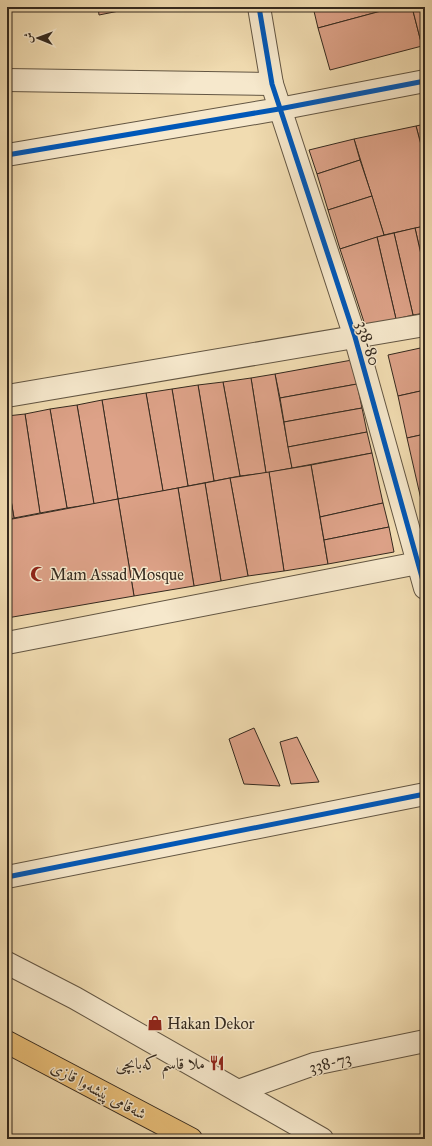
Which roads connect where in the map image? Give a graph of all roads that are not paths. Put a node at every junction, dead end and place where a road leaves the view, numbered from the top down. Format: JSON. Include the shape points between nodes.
{"nodes":[{"id":1,"x":259,"y":7,"type":"edge"},
{"id":2,"x":7,"y":80,"type":"edge"},
{"id":3,"x":425,"y":81,"type":"edge"},
{"id":4,"x":272,"y":84,"type":"junction"},
{"id":5,"x":280,"y":109,"type":"junction"},
{"id":6,"x":7,"y":155,"type":"edge"},
{"id":7,"x":425,"y":325,"type":"edge"},
{"id":8,"x":355,"y":337,"type":"junction"},
{"id":9,"x":7,"y":396,"type":"edge"},
{"id":10,"x":418,"y":548,"type":"edge"},
{"id":11,"x":425,"y":588,"type":"edge"},
{"id":12,"x":7,"y":643,"type":"edge"},
{"id":13,"x":425,"y":794,"type":"edge"},
{"id":14,"x":7,"y":877,"type":"edge"},
{"id":15,"x":7,"y":964,"type":"edge"},
{"id":16,"x":425,"y":1041,"type":"edge"},
{"id":17,"x":7,"y":1042,"type":"edge"},
{"id":18,"x":238,"y":1091,"type":"junction"},
{"id":19,"x":191,"y":1139,"type":"edge"},
{"id":20,"x":322,"y":1139,"type":"edge"}],
"edges":[{"from":1,"to":4,"type":"street","name":"338-80"},
{"from":2,"to":4,"type":"street"},
{"from":3,"to":5,"type":"street"},
{"from":4,"to":5,"type":"street","name":"338-80"},
{"from":5,"to":6,"type":"street"},
{"from":5,"to":8,"type":"street","name":"338-80"},
{"from":7,"to":8,"type":"street"},
{"from":8,"to":9,"type":"street"},
{"from":8,"to":10,"type":"street","name":"338-80"},
{"from":10,"to":11,"type":"street","name":"338-80"},
{"from":10,"to":12,"type":"street"},
{"from":13,"to":14,"type":"street"},
{"from":15,"to":18,"type":"street","via":[[75,998]]},
{"from":16,"to":18,"type":"street","name":"338-73","via":[[314,1064]]},
{"from":17,"to":19,"type":"highway","name":"شەقامی پێشەوا قازی"},
{"from":18,"to":20,"type":"street"}]}
